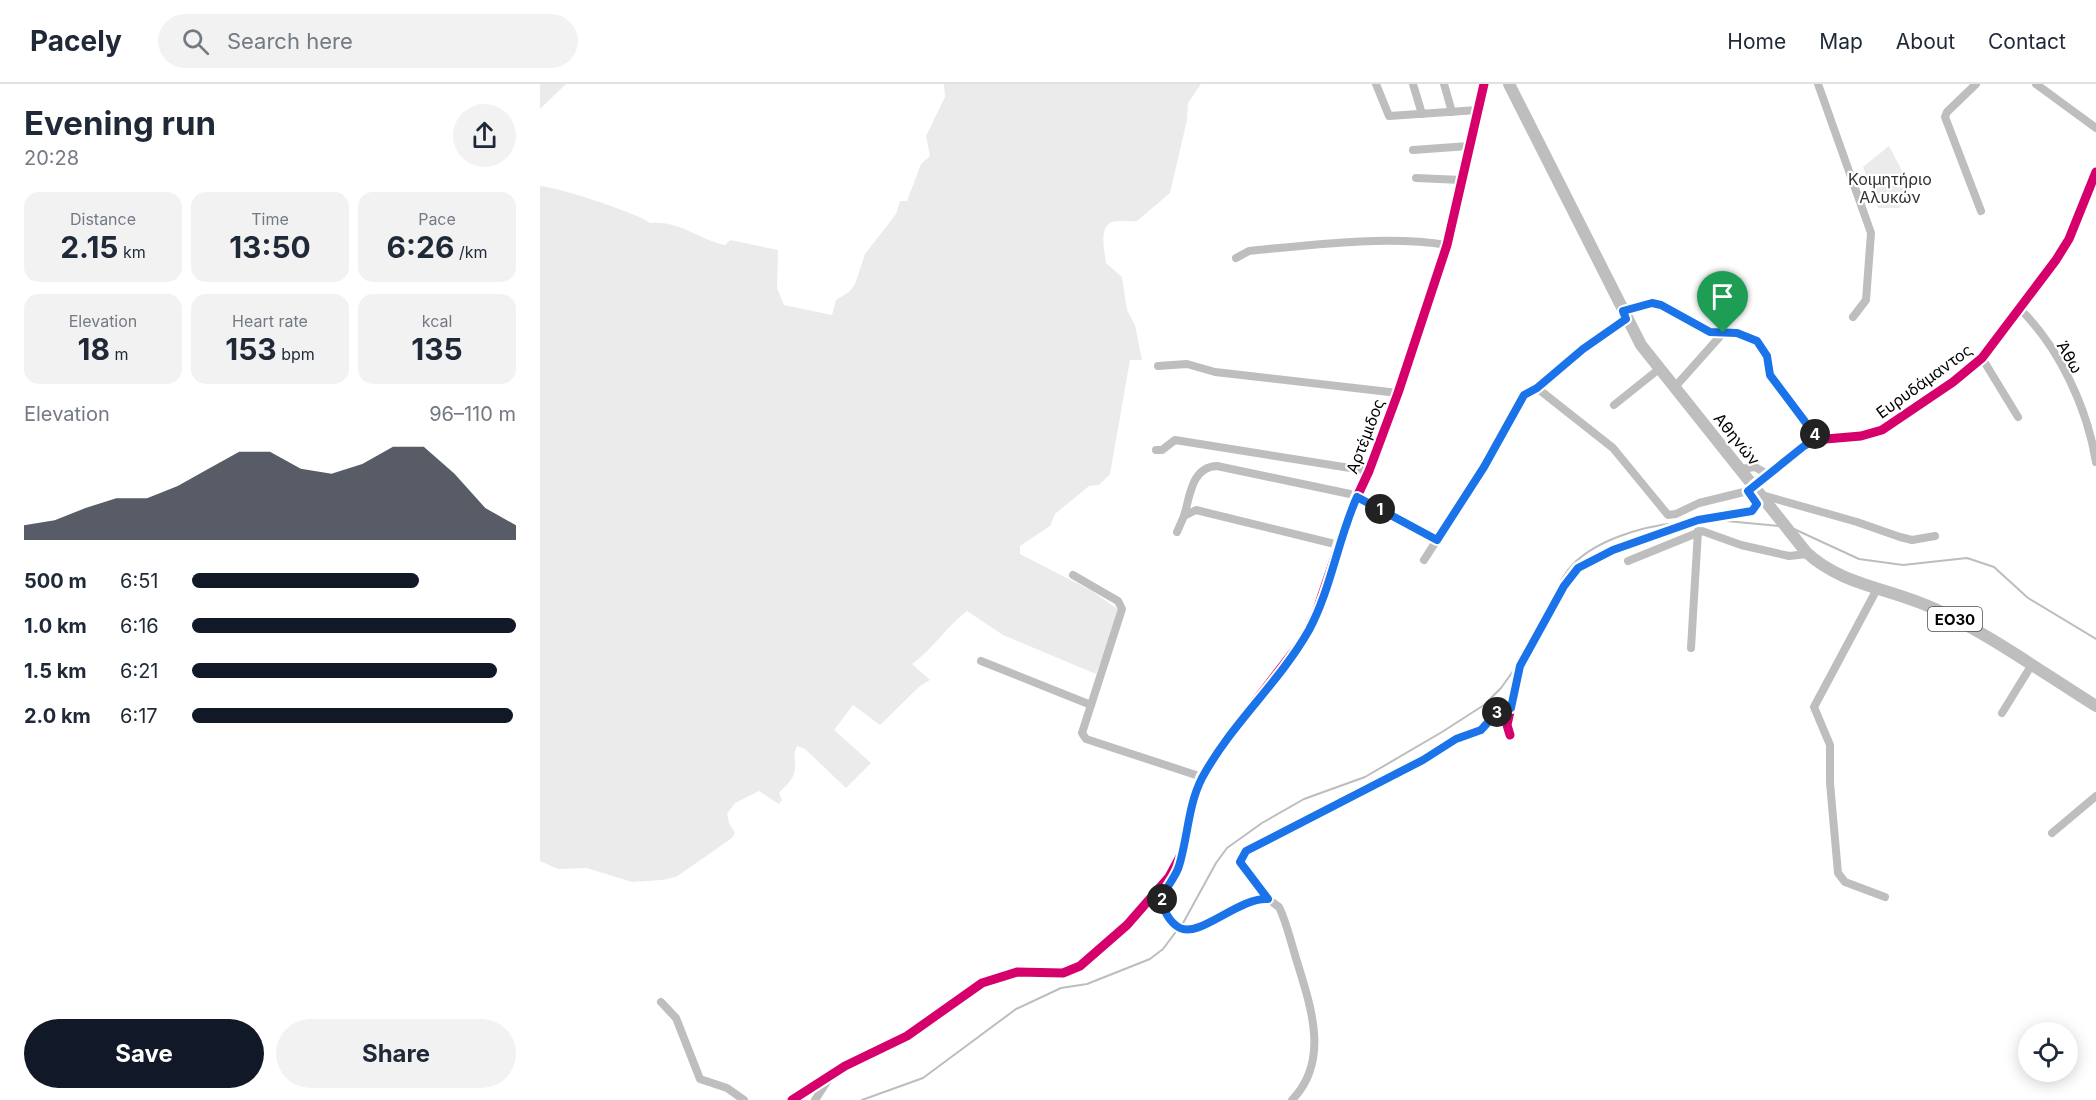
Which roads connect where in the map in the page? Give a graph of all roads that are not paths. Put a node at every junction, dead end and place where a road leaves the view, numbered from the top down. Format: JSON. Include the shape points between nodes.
{"nodes":[{"id":1,"x":1376,"y":84,"type":"edge"},
{"id":2,"x":1413,"y":84,"type":"edge"},
{"id":3,"x":1444,"y":84,"type":"edge"},
{"id":4,"x":1484,"y":84,"type":"edge"},
{"id":5,"x":1509,"y":84,"type":"edge"},
{"id":6,"x":1818,"y":84,"type":"edge"},
{"id":7,"x":1976,"y":84,"type":"edge"},
{"id":8,"x":2036,"y":84,"type":"edge"},
{"id":9,"x":1478,"y":110,"type":"junction"},
{"id":10,"x":1452,"y":112,"type":"junction"},
{"id":11,"x":1422,"y":114,"type":"junction"},
{"id":12,"x":2096,"y":128,"type":"edge"},
{"id":13,"x":1469,"y":146,"type":"junction"},
{"id":14,"x":1413,"y":150,"type":"dead end"},
{"id":15,"x":2096,"y":172,"type":"edge"},
{"id":16,"x":1416,"y":178,"type":"dead end"},
{"id":17,"x":1462,"y":180,"type":"junction"},
{"id":18,"x":1981,"y":211,"type":"dead end"},
{"id":19,"x":1447,"y":245,"type":"junction"},
{"id":20,"x":1236,"y":258,"type":"dead end"},
{"id":21,"x":2019,"y":308,"type":"junction"},
{"id":22,"x":1624,"y":315,"type":"junction"},
{"id":23,"x":1853,"y":317,"type":"dead end"},
{"id":24,"x":1723,"y":333,"type":"junction"},
{"id":25,"x":1982,"y":358,"type":"junction"},
{"id":26,"x":1158,"y":366,"type":"dead end"},
{"id":27,"x":1659,"y":369,"type":"junction"},
{"id":28,"x":1537,"y":388,"type":"junction"},
{"id":29,"x":1674,"y":388,"type":"junction"},
{"id":30,"x":1398,"y":393,"type":"junction"},
{"id":31,"x":1614,"y":405,"type":"dead end"},
{"id":32,"x":2018,"y":417,"type":"dead end"},
{"id":33,"x":1818,"y":439,"type":"junction"},
{"id":34,"x":1155,"y":450,"type":"dead end"},
{"id":35,"x":2096,"y":462,"type":"edge"},
{"id":36,"x":1741,"y":469,"type":"junction"},
{"id":37,"x":1369,"y":471,"type":"junction"},
{"id":38,"x":1769,"y":475,"type":"junction"},
{"id":39,"x":1754,"y":490,"type":"junction"},
{"id":40,"x":1357,"y":497,"type":"junction"},
{"id":41,"x":1184,"y":516,"type":"junction"},
{"id":42,"x":1698,"y":531,"type":"junction"},
{"id":43,"x":1177,"y":532,"type":"dead end"},
{"id":44,"x":1935,"y":536,"type":"dead end"},
{"id":45,"x":1437,"y":540,"type":"junction"},
{"id":46,"x":1338,"y":545,"type":"junction"},
{"id":47,"x":1807,"y":553,"type":"junction"},
{"id":48,"x":1424,"y":560,"type":"dead end"},
{"id":49,"x":1628,"y":561,"type":"dead end"},
{"id":50,"x":1072,"y":575,"type":"dead end"},
{"id":51,"x":1878,"y":589,"type":"junction"},
{"id":52,"x":1691,"y":648,"type":"dead end"},
{"id":53,"x":981,"y":661,"type":"dead end"},
{"id":54,"x":2031,"y":666,"type":"junction"},
{"id":55,"x":1091,"y":705,"type":"junction"},
{"id":56,"x":2096,"y":706,"type":"edge"},
{"id":57,"x":1511,"y":708,"type":"junction"},
{"id":58,"x":2002,"y":713,"type":"dead end"},
{"id":59,"x":1510,"y":735,"type":"dead end"},
{"id":60,"x":1202,"y":777,"type":"junction"},
{"id":61,"x":2096,"y":796,"type":"edge"},
{"id":62,"x":2052,"y":833,"type":"dead end"},
{"id":63,"x":1180,"y":859,"type":"junction"},
{"id":64,"x":1885,"y":897,"type":"dead end"},
{"id":65,"x":1268,"y":899,"type":"junction"},
{"id":66,"x":661,"y":1002,"type":"dead end"},
{"id":67,"x":833,"y":1074,"type":"junction"},
{"id":68,"x":744,"y":1100,"type":"edge"},
{"id":69,"x":792,"y":1100,"type":"edge"},
{"id":70,"x":815,"y":1100,"type":"edge"},
{"id":71,"x":1292,"y":1100,"type":"edge"}],
"edges":[{"from":1,"to":11,"type":"street","via":[[1387,116]]},
{"from":2,"to":11,"type":"street"},
{"from":3,"to":10,"type":"street"},
{"from":4,"to":9,"type":"street","name":"Αρτέμιδος"},
{"from":5,"to":22,"type":"main road","name":"Αθηνών","number":"ΕΟ30"},
{"from":6,"to":23,"type":"street","via":[[1871,233],[1866,300]]},
{"from":7,"to":18,"type":"street","via":[[1945,117]]},
{"from":8,"to":12,"type":"street"},
{"from":9,"to":10,"type":"street"},
{"from":9,"to":13,"type":"street","name":"Αρτέμιδος"},
{"from":10,"to":11,"type":"street"},
{"from":13,"to":14,"type":"street"},
{"from":13,"to":17,"type":"street","name":"Αρτέμιδος"},
{"from":15,"to":21,"type":"street","name":"Ευρυδάμαντος","via":[[2069,240]]},
{"from":16,"to":17,"type":"street"},
{"from":17,"to":19,"type":"street","name":"Αρτέμιδος"},
{"from":19,"to":20,"type":"street","via":[[1417,241],[1349,242],[1249,252]]},
{"from":19,"to":30,"type":"street","name":"Αρτέμιδος"},
{"from":21,"to":25,"type":"street","name":"Ευρυδάμαντος"},
{"from":21,"to":35,"type":"street","name":"Άθω","via":[[2063,368],[2089,427]]},
{"from":22,"to":24,"type":"street","via":[[1657,304],[1710,332]]},
{"from":22,"to":27,"type":"main road","name":"Αθηνών","number":"ΕΟ30"},
{"from":22,"to":28,"type":"street"},
{"from":24,"to":29,"type":"street"},
{"from":24,"to":33,"type":"street","via":[[1745,335],[1764,348],[1770,375]]},
{"from":25,"to":32,"type":"street"},
{"from":25,"to":33,"type":"street","name":"Ευρυδάμαντος","via":[[1877,432]]},
{"from":26,"to":30,"type":"street","via":[[1187,364],[1215,372]]},
{"from":27,"to":29,"type":"main road","name":"Αθηνών","number":"ΕΟ30"},
{"from":27,"to":31,"type":"street"},
{"from":28,"to":39,"type":"street","via":[[1612,448],[1668,514]]},
{"from":28,"to":45,"type":"street","via":[[1524,395]]},
{"from":29,"to":36,"type":"main road","name":"Αθηνών","number":"ΕΟ30"},
{"from":30,"to":37,"type":"street","name":"Αρτέμιδος"},
{"from":33,"to":38,"type":"street","name":"Ευρυδάμαντος"},
{"from":34,"to":37,"type":"street","via":[[1162,450],[1175,440]]},
{"from":36,"to":38,"type":"street","via":[[1755,467]]},
{"from":36,"to":39,"type":"main road","name":"Αθηνών","number":"ΕΟ30"},
{"from":37,"to":40,"type":"street","name":"Αρτέμιδος"},
{"from":38,"to":39,"type":"street","name":"Ευρυδάμαντος"},
{"from":39,"to":44,"type":"street","via":[[1900,537]]},
{"from":39,"to":47,"type":"main road","name":"Αθηνών","number":"ΕΟ30"},
{"from":39,"to":57,"type":"street","via":[[1757,504],[1752,511],[1698,520],[1605,553],[1578,568],[1520,666]]},
{"from":40,"to":41,"type":"street","via":[[1209,466],[1194,481]]},
{"from":40,"to":45,"type":"street"},
{"from":40,"to":46,"type":"street","name":"Αρτέμιδος"},
{"from":41,"to":43,"type":"street"},
{"from":41,"to":46,"type":"street","via":[[1196,510]]},
{"from":42,"to":47,"type":"street","via":[[1789,556]]},
{"from":42,"to":49,"type":"street"},
{"from":42,"to":52,"type":"street"},
{"from":45,"to":48,"type":"street"},
{"from":46,"to":60,"type":"street","name":"Αρτέμιδος","via":[[1316,614],[1304,638]]},
{"from":47,"to":51,"type":"main road","name":"Αθηνών","number":"ΕΟ30","via":[[1845,578]]},
{"from":50,"to":55,"type":"street","via":[[1118,601],[1122,609]]},
{"from":51,"to":54,"type":"main road","name":"Αθηνών","number":"ΕΟ30","via":[[1935,609]]},
{"from":51,"to":64,"type":"street","via":[[1814,707],[1830,745],[1838,873],[1845,882]]},
{"from":53,"to":55,"type":"street"},
{"from":54,"to":56,"type":"main road","name":"Αθηνών","number":"ΕΟ30"},
{"from":54,"to":58,"type":"street"},
{"from":55,"to":60,"type":"street","via":[[1084,737]]},
{"from":57,"to":59,"type":"street","via":[[1507,725]]},
{"from":57,"to":65,"type":"street","via":[[1501,708],[1481,730],[1456,739],[1246,851],[1240,862]]},
{"from":60,"to":63,"type":"street","name":"Αρτέμιδος"},
{"from":61,"to":62,"type":"street"},
{"from":63,"to":65,"type":"street","via":[[1162,899],[1169,918],[1181,929],[1192,929],[1250,900]]},
{"from":63,"to":67,"type":"street","name":"Αρτέμιδος","via":[[1155,896],[1080,966],[1054,975],[1017,972],[982,983],[907,1036]]},
{"from":65,"to":71,"type":"street","via":[[1281,910],[1313,1019],[1312,1064],[1304,1086]]},
{"from":66,"to":68,"type":"street","via":[[676,1018],[700,1079],[727,1088]]},
{"from":67,"to":69,"type":"street","name":"Αρτέμιδος"},
{"from":67,"to":70,"type":"street"}]}
